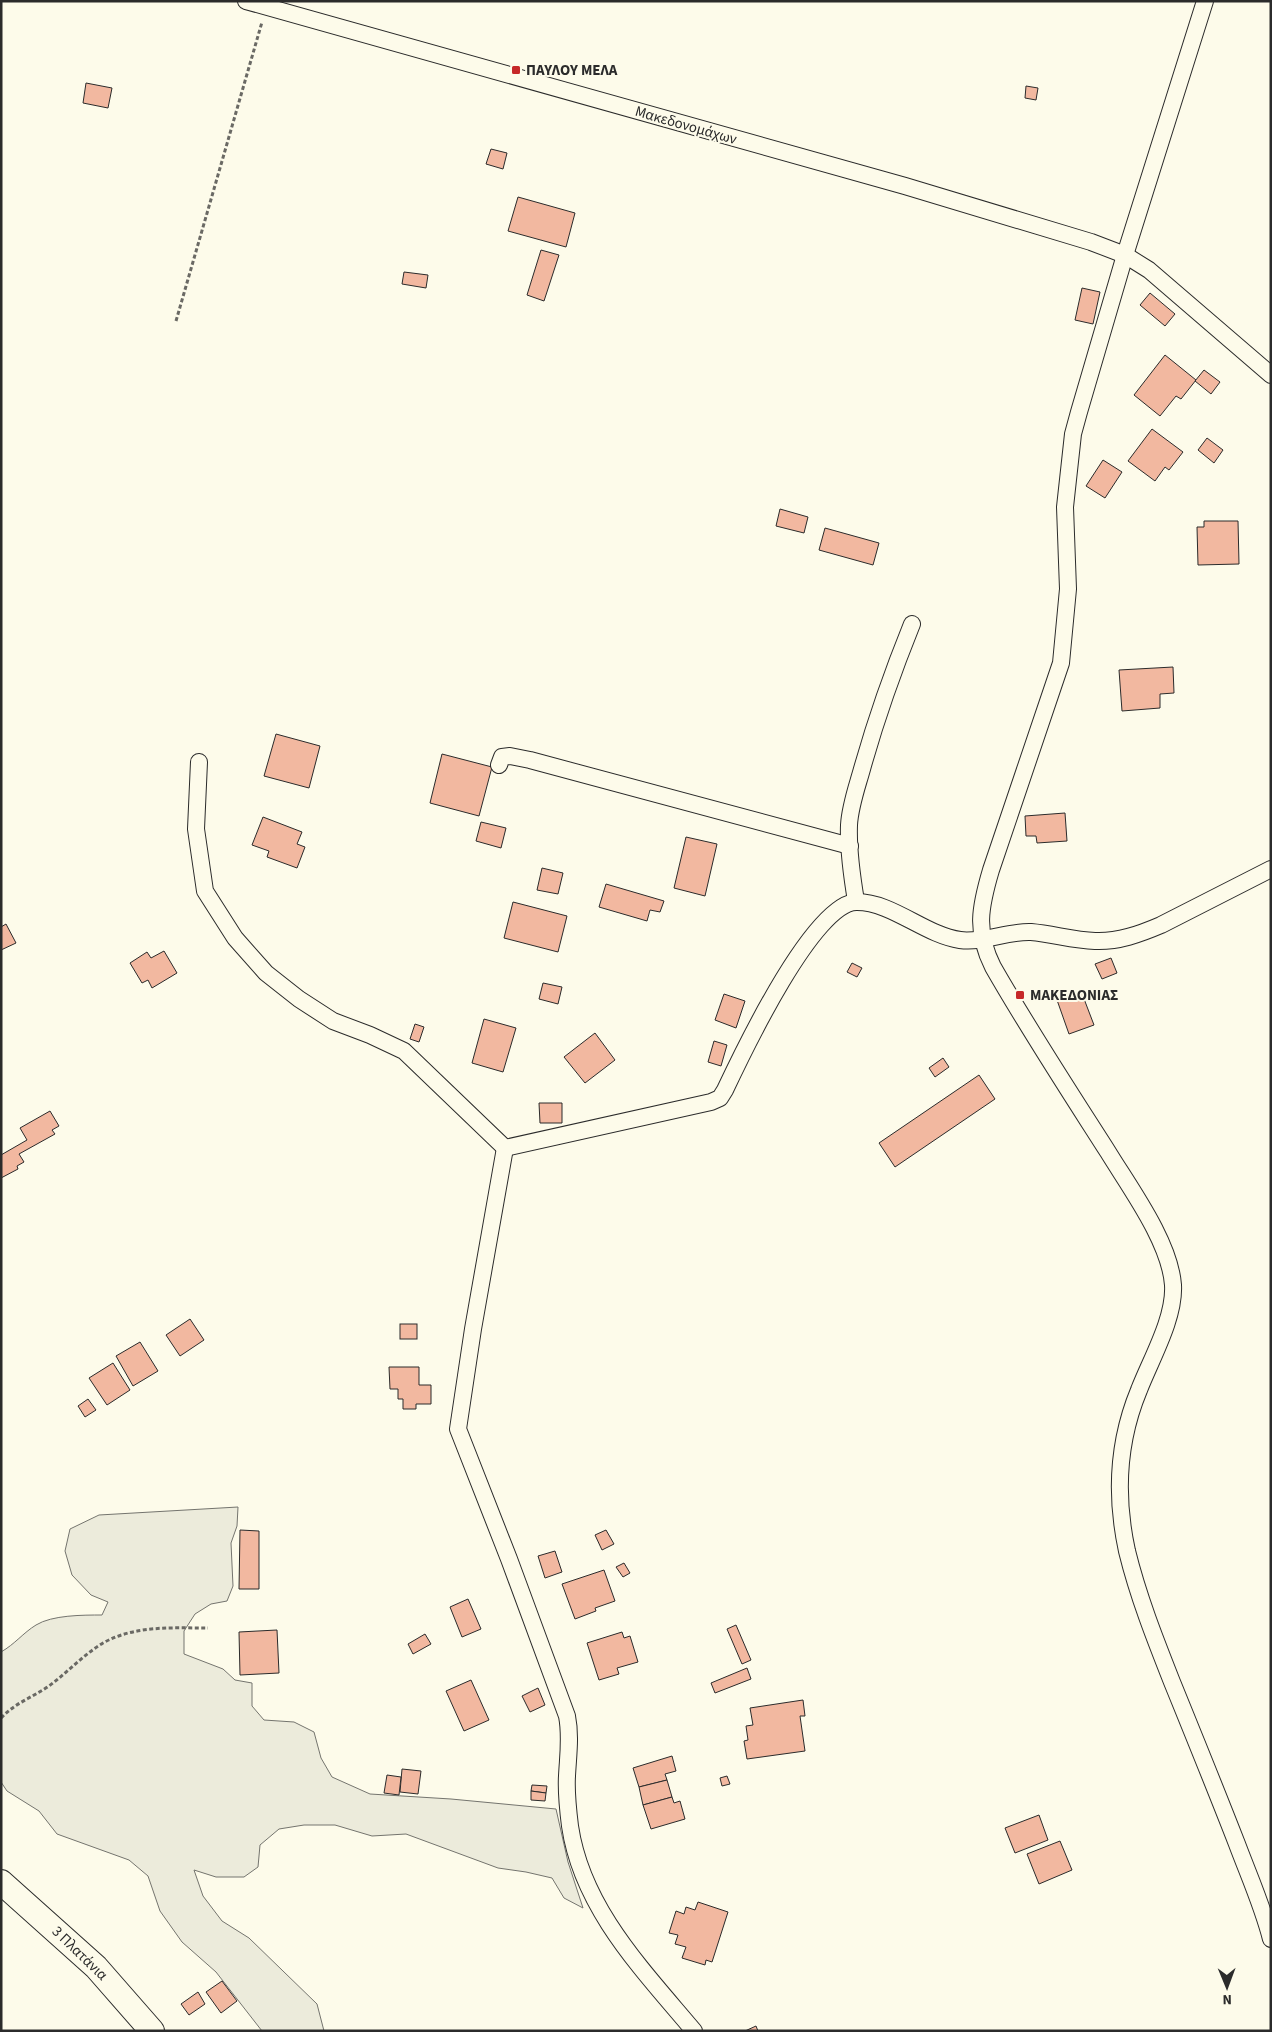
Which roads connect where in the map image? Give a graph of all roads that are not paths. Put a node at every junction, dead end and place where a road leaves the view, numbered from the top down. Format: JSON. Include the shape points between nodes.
{"nodes":[{"id":1,"x":246,"y":1,"type":"edge"},
{"id":2,"x":1206,"y":1,"type":"edge"},
{"id":3,"x":267,"y":4,"type":"edge"},
{"id":4,"x":1124,"y":255,"type":"junction"},
{"id":5,"x":1271,"y":375,"type":"edge"},
{"id":6,"x":912,"y":624,"type":"dead end"},
{"id":7,"x":199,"y":762,"type":"dead end"},
{"id":8,"x":499,"y":765,"type":"dead end"},
{"id":9,"x":850,"y":846,"type":"junction"},
{"id":10,"x":1271,"y":869,"type":"edge"},
{"id":11,"x":856,"y":901,"type":"junction"},
{"id":12,"x":982,"y":939,"type":"junction"},
{"id":13,"x":505,"y":1148,"type":"junction"},
{"id":14,"x":1,"y":1882,"type":"edge"},
{"id":15,"x":1271,"y":1940,"type":"edge"},
{"id":16,"x":152,"y":2031,"type":"edge"},
{"id":17,"x":694,"y":2031,"type":"edge"}],
"edges":[{"from":1,"to":3,"type":"street","name":"Μακεδονομάχων"},
{"from":2,"to":4,"type":"street"},
{"from":3,"to":4,"type":"street","name":"Μακεδονομάχων","via":[[905,186]]},
{"from":4,"to":5,"type":"street","name":"Μακεδονομάχων","via":[[1149,270]]},
{"from":4,"to":12,"type":"street","via":[[1074,434],[1065,507],[1068,589],[1061,663],[990,870],[982,909]]},
{"from":6,"to":9,"type":"street","via":[[867,750],[851,809]]},
{"from":7,"to":13,"type":"street","via":[[196,829],[205,891],[235,938],[266,972],[299,999],[333,1021],[404,1051]]},
{"from":8,"to":9,"type":"street","via":[[502,757],[530,760]]},
{"from":9,"to":11,"type":"street"},
{"from":10,"to":12,"type":"street","via":[[1161,925],[1129,937],[1096,941],[1019,932]]},
{"from":11,"to":12,"type":"street","via":[[883,908],[956,939]]},
{"from":11,"to":13,"type":"street","via":[[830,916],[782,980],[720,1098]]},
{"from":12,"to":15,"type":"street","via":[[1006,988],[1139,1202],[1170,1269],[1173,1285],[1169,1314],[1130,1413],[1119,1464],[1122,1526],[1152,1632],[1246,1868]]},
{"from":13,"to":17,"type":"street","via":[[458,1429],[567,1716],[570,1824],[582,1872],[615,1934]]},
{"from":14,"to":16,"type":"street","name":"3 Πλατάνια","via":[[96,1967]]}]}
